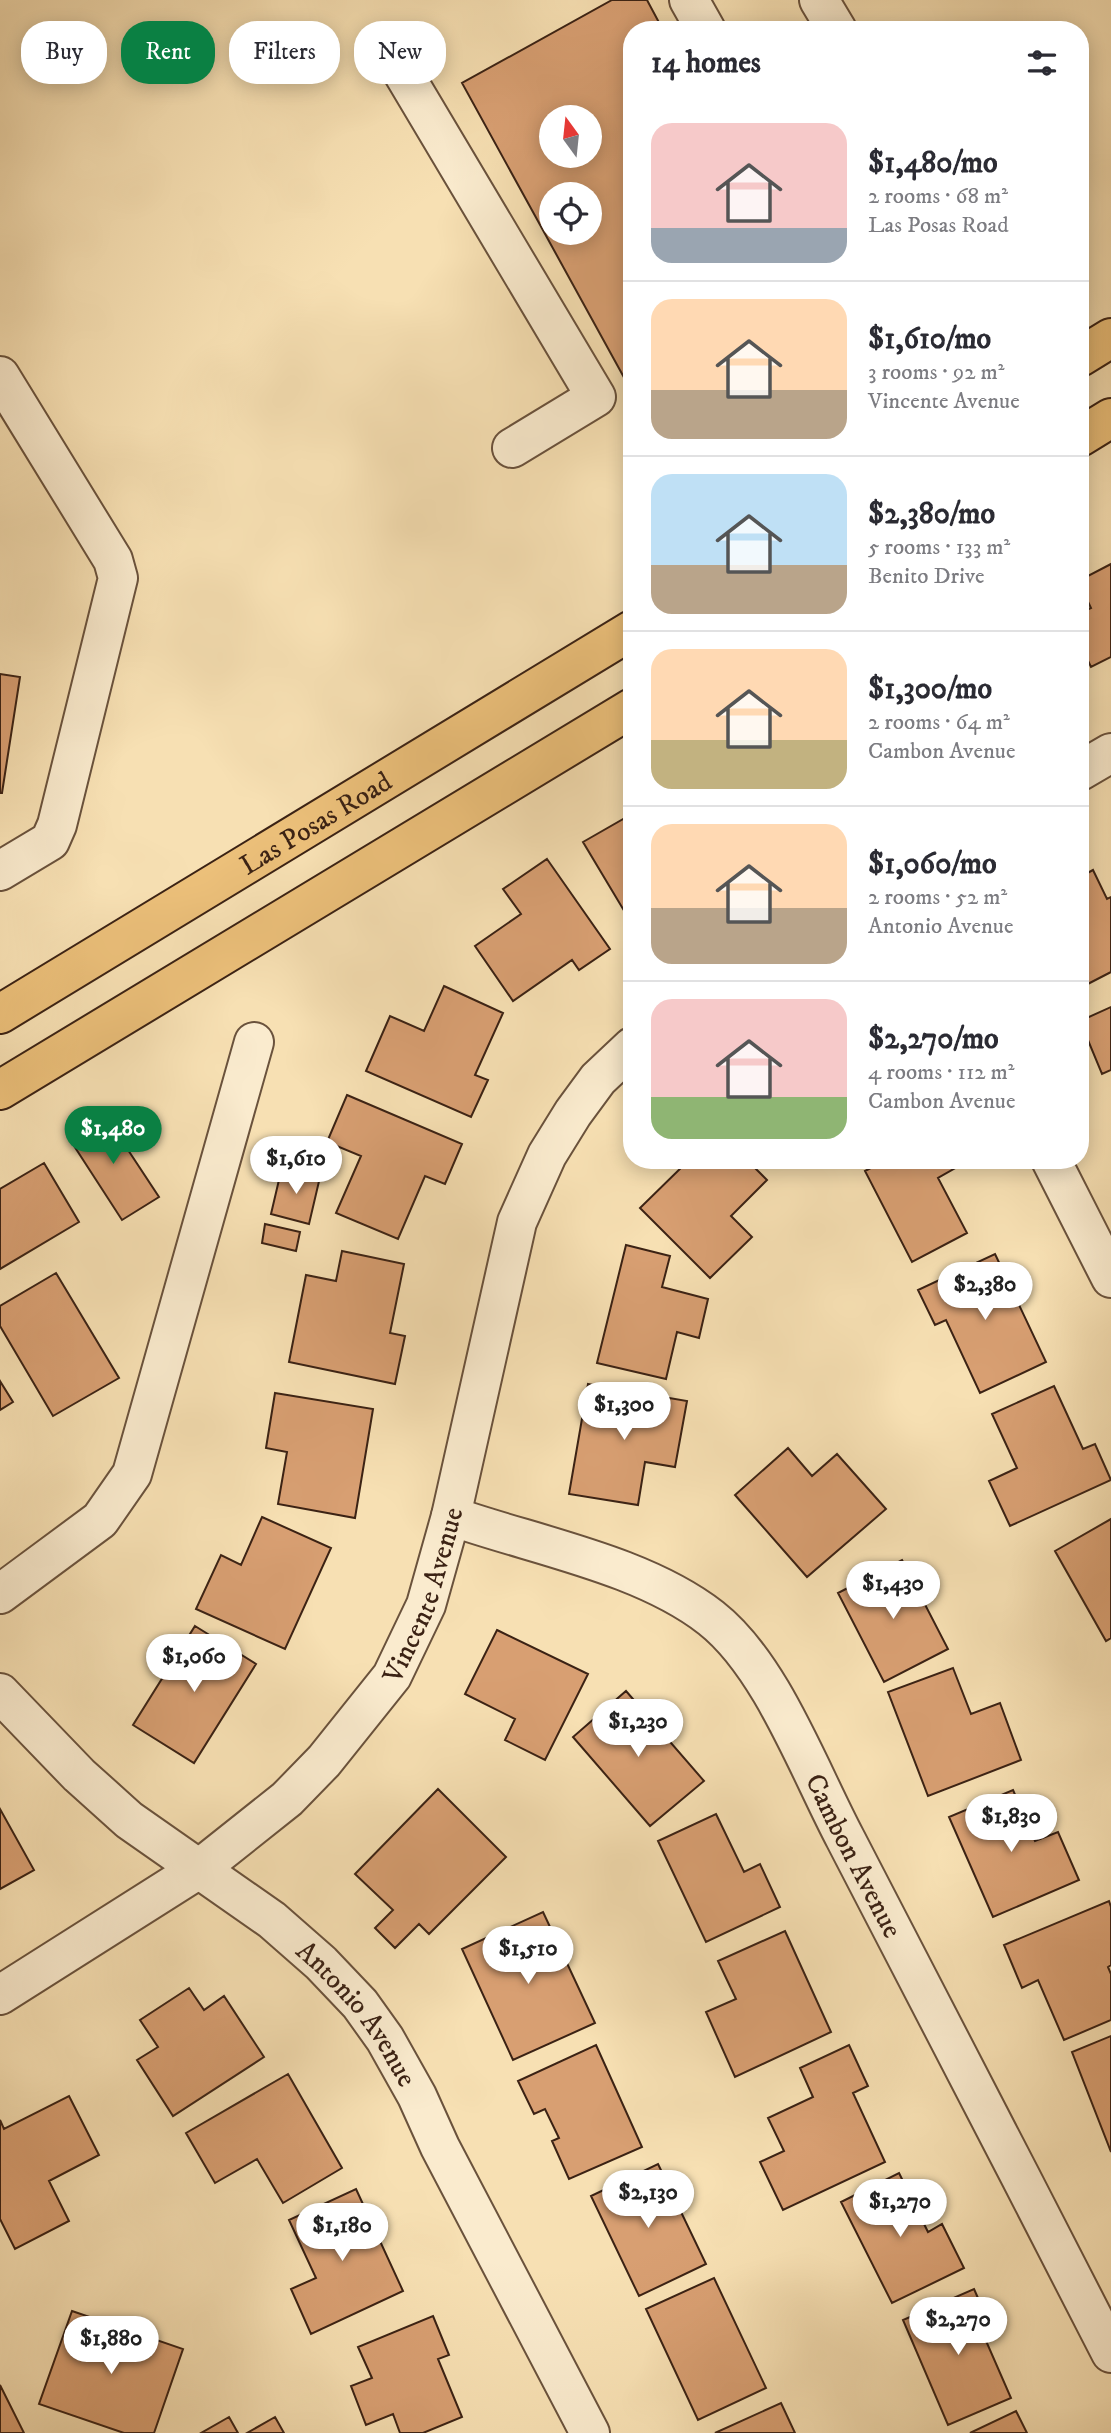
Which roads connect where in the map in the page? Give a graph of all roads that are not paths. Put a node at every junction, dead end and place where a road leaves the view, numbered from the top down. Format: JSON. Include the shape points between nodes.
{"nodes":[{"id":1,"x":689,"y":0,"type":"edge"},
{"id":2,"x":819,"y":0,"type":"edge"},
{"id":3,"x":701,"y":21,"type":"edge"},
{"id":4,"x":832,"y":21,"type":"edge"},
{"id":5,"x":409,"y":84,"type":"edge"},
{"id":6,"x":1111,"y":338,"type":"edge"},
{"id":7,"x":1089,"y":351,"type":"edge"},
{"id":8,"x":0,"y":376,"type":"edge"},
{"id":9,"x":512,"y":449,"type":"dead end"},
{"id":10,"x":623,"y":635,"type":"edge"},
{"id":11,"x":623,"y":713,"type":"edge"},
{"id":12,"x":1111,"y":753,"type":"edge"},
{"id":13,"x":1089,"y":766,"type":"edge"},
{"id":14,"x":0,"y":871,"type":"edge"},
{"id":15,"x":0,"y":1014,"type":"edge"},
{"id":16,"x":254,"y":1042,"type":"dead end"},
{"id":17,"x":623,"y":1055,"type":"edge"},
{"id":18,"x":0,"y":1090,"type":"edge"},
{"id":19,"x":1056,"y":1169,"type":"edge"},
{"id":20,"x":1111,"y":1278,"type":"edge"},
{"id":21,"x":451,"y":1516,"type":"junction"},
{"id":22,"x":0,"y":1594,"type":"edge"},
{"id":23,"x":0,"y":1693,"type":"edge"},
{"id":24,"x":199,"y":1869,"type":"junction"},
{"id":25,"x":0,"y":1995,"type":"edge"},
{"id":26,"x":1111,"y":2353,"type":"edge"},
{"id":27,"x":590,"y":2433,"type":"edge"}],
"edges":[{"from":1,"to":3,"type":"street"},
{"from":2,"to":4,"type":"street"},
{"from":5,"to":9,"type":"street","via":[[596,397]]},
{"from":6,"to":7,"type":"main road"},
{"from":8,"to":14,"type":"street","via":[[113,560],[118,578],[57,825],[50,841]]},
{"from":10,"to":15,"type":"main road","name":"Las Posas Road"},
{"from":11,"to":18,"type":"main road"},
{"from":12,"to":13,"type":"street"},
{"from":16,"to":22,"type":"street","via":[[132,1474],[100,1520]]},
{"from":17,"to":21,"type":"street","name":"Vincente Avenue","via":[[573,1113],[547,1155],[517,1222]]},
{"from":19,"to":20,"type":"street"},
{"from":21,"to":24,"type":"street","name":"Vincente Avenue","via":[[426,1605],[392,1676],[287,1799]]},
{"from":21,"to":26,"type":"street","name":"Cambon Avenue","via":[[640,1577],[709,1616],[735,1638],[775,1699]]},
{"from":23,"to":24,"type":"street","name":"Antonio Avenue","via":[[129,1820]]},
{"from":24,"to":25,"type":"street","name":"Vincente Avenue"},
{"from":24,"to":27,"type":"street","name":"Antonio Avenue","via":[[272,1920],[321,1963],[385,2039]]}]}
